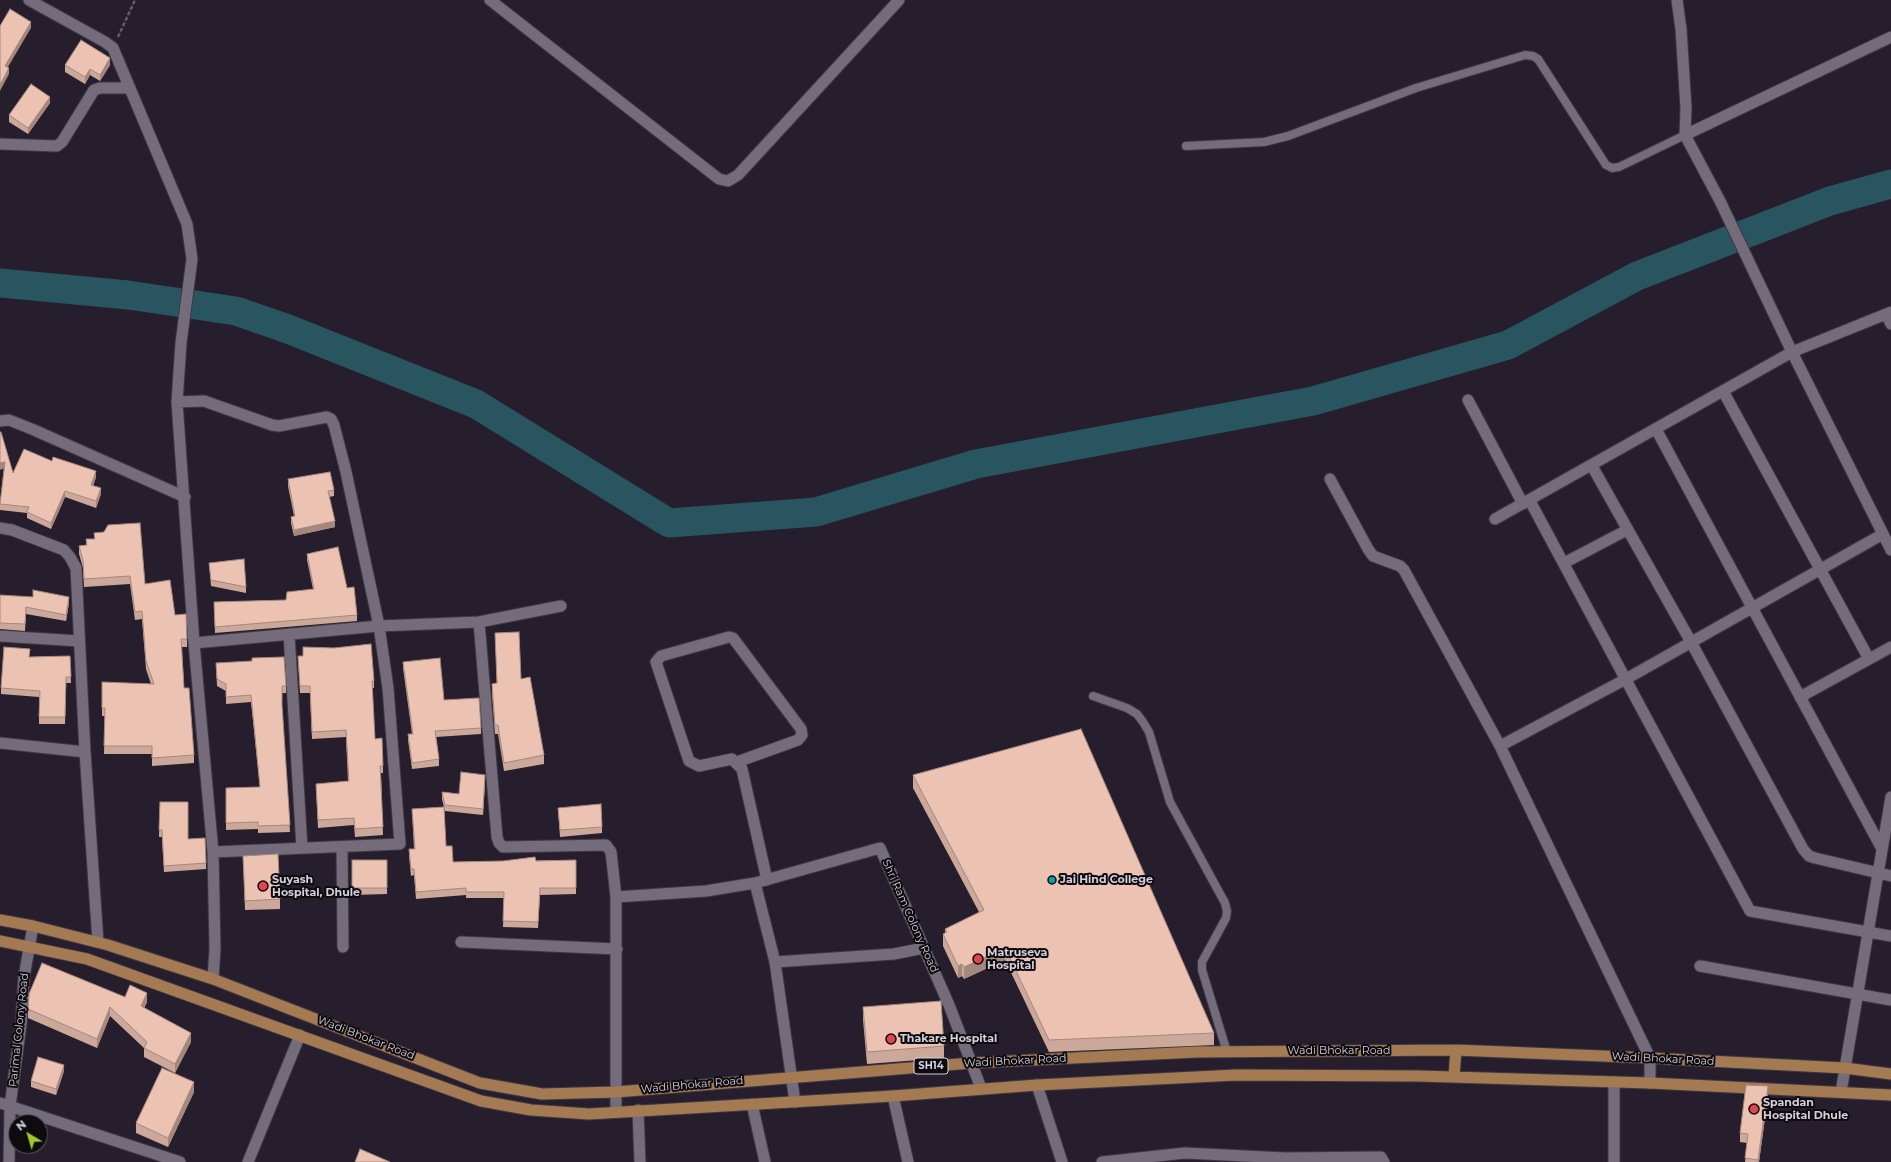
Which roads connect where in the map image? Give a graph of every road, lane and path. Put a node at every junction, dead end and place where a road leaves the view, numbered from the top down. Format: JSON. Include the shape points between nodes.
{"nodes":[{"id":1,"x":29,"y":0,"type":"edge"},
{"id":2,"x":135,"y":0,"type":"edge"},
{"id":3,"x":490,"y":0,"type":"edge"},
{"id":4,"x":899,"y":0,"type":"edge"},
{"id":5,"x":1677,"y":0,"type":"edge"},
{"id":6,"x":1891,"y":37,"type":"edge"},
{"id":7,"x":112,"y":48,"type":"junction"},
{"id":8,"x":130,"y":88,"type":"junction"},
{"id":9,"x":1685,"y":135,"type":"junction"},
{"id":10,"x":0,"y":144,"type":"edge"},
{"id":11,"x":1186,"y":146,"type":"dead end"},
{"id":12,"x":1889,"y":317,"type":"edge"},
{"id":13,"x":1792,"y":352,"type":"junction"},
{"id":14,"x":1723,"y":391,"type":"junction"},
{"id":15,"x":1468,"y":400,"type":"dead end"},
{"id":16,"x":177,"y":402,"type":"junction"},
{"id":17,"x":0,"y":421,"type":"edge"},
{"id":18,"x":1656,"y":429,"type":"junction"},
{"id":19,"x":1592,"y":466,"type":"junction"},
{"id":20,"x":1330,"y":479,"type":"dead end"},
{"id":21,"x":185,"y":497,"type":"junction"},
{"id":22,"x":1527,"y":502,"type":"junction"},
{"id":23,"x":1495,"y":519,"type":"dead end"},
{"id":24,"x":0,"y":528,"type":"edge"},
{"id":25,"x":1628,"y":530,"type":"junction"},
{"id":26,"x":1883,"y":534,"type":"junction"},
{"id":27,"x":1891,"y":550,"type":"edge"},
{"id":28,"x":1564,"y":563,"type":"junction"},
{"id":29,"x":1820,"y":570,"type":"junction"},
{"id":30,"x":561,"y":606,"type":"dead end"},
{"id":31,"x":1751,"y":606,"type":"junction"},
{"id":32,"x":479,"y":622,"type":"junction"},
{"id":33,"x":379,"y":626,"type":"junction"},
{"id":34,"x":289,"y":634,"type":"junction"},
{"id":35,"x":0,"y":636,"type":"edge"},
{"id":36,"x":79,"y":641,"type":"junction"},
{"id":37,"x":1691,"y":642,"type":"junction"},
{"id":38,"x":194,"y":643,"type":"junction"},
{"id":39,"x":1891,"y":647,"type":"edge"},
{"id":40,"x":1869,"y":659,"type":"junction"},
{"id":41,"x":1626,"y":679,"type":"junction"},
{"id":42,"x":1094,"y":696,"type":"dead end"},
{"id":43,"x":1800,"y":697,"type":"junction"},
{"id":44,"x":0,"y":743,"type":"edge"},
{"id":45,"x":1500,"y":746,"type":"junction"},
{"id":46,"x":85,"y":752,"type":"junction"},
{"id":47,"x":737,"y":762,"type":"junction"},
{"id":48,"x":1891,"y":800,"type":"edge"},
{"id":49,"x":342,"y":846,"type":"junction"},
{"id":50,"x":302,"y":848,"type":"junction"},
{"id":51,"x":1882,"y":849,"type":"junction"},
{"id":52,"x":213,"y":852,"type":"junction"},
{"id":53,"x":1879,"y":873,"type":"junction"},
{"id":54,"x":1891,"y":876,"type":"edge"},
{"id":55,"x":767,"y":880,"type":"junction"},
{"id":56,"x":755,"y":883,"type":"junction"},
{"id":57,"x":616,"y":897,"type":"junction"},
{"id":58,"x":0,"y":920,"type":"edge"},
{"id":59,"x":33,"y":926,"type":"junction"},
{"id":60,"x":1868,"y":932,"type":"junction"},
{"id":61,"x":1891,"y":936,"type":"edge"},
{"id":62,"x":0,"y":941,"type":"edge"},
{"id":63,"x":98,"y":942,"type":"junction"},
{"id":64,"x":461,"y":942,"type":"dead end"},
{"id":65,"x":29,"y":946,"type":"junction"},
{"id":66,"x":343,"y":947,"type":"dead end"},
{"id":67,"x":924,"y":948,"type":"junction"},
{"id":68,"x":617,"y":949,"type":"junction"},
{"id":69,"x":775,"y":962,"type":"junction"},
{"id":70,"x":1700,"y":966,"type":"dead end"},
{"id":71,"x":213,"y":979,"type":"junction"},
{"id":72,"x":1858,"y":994,"type":"junction"},
{"id":73,"x":1891,"y":1000,"type":"edge"},
{"id":74,"x":300,"y":1035,"type":"junction"},
{"id":75,"x":1456,"y":1050,"type":"junction"},
{"id":76,"x":1227,"y":1052,"type":"junction"},
{"id":77,"x":1650,"y":1058,"type":"junction"},
{"id":78,"x":971,"y":1063,"type":"junction"},
{"id":79,"x":1845,"y":1068,"type":"junction"},
{"id":80,"x":1891,"y":1074,"type":"edge"},
{"id":81,"x":1454,"y":1077,"type":"junction"},
{"id":82,"x":791,"y":1078,"type":"junction"},
{"id":83,"x":1614,"y":1082,"type":"junction"},
{"id":84,"x":1650,"y":1083,"type":"junction"},
{"id":85,"x":1037,"y":1085,"type":"junction"},
{"id":86,"x":981,"y":1088,"type":"junction"},
{"id":87,"x":616,"y":1092,"type":"junction"},
{"id":88,"x":1841,"y":1092,"type":"junction"},
{"id":89,"x":893,"y":1096,"type":"junction"},
{"id":90,"x":1891,"y":1096,"type":"edge"},
{"id":91,"x":794,"y":1102,"type":"junction"},
{"id":92,"x":5,"y":1104,"type":"edge"},
{"id":93,"x":752,"y":1104,"type":"junction"},
{"id":94,"x":638,"y":1110,"type":"junction"},
{"id":95,"x":616,"y":1112,"type":"junction"},
{"id":96,"x":8,"y":1162,"type":"edge"},
{"id":97,"x":180,"y":1162,"type":"edge"},
{"id":98,"x":248,"y":1162,"type":"edge"},
{"id":99,"x":640,"y":1162,"type":"edge"},
{"id":100,"x":765,"y":1162,"type":"edge"},
{"id":101,"x":908,"y":1162,"type":"edge"},
{"id":102,"x":1062,"y":1162,"type":"edge"},
{"id":103,"x":1102,"y":1162,"type":"edge"},
{"id":104,"x":1384,"y":1162,"type":"edge"},
{"id":105,"x":1614,"y":1162,"type":"edge"}],
"edges":[{"from":1,"to":7,"type":"street"},
{"from":2,"to":7,"type":"path"},
{"from":3,"to":4,"type":"street","via":[[719,179],[728,181],[738,175]]},
{"from":5,"to":9,"type":"street","via":[[1686,100]]},
{"from":6,"to":9,"type":"street"},
{"from":7,"to":8,"type":"street"},
{"from":8,"to":10,"type":"street","via":[[94,90],[57,146]]},
{"from":8,"to":16,"type":"street","via":[[187,224],[192,258],[181,343]]},
{"from":9,"to":11,"type":"lane","via":[[1619,167],[1612,168],[1606,165],[1538,59],[1525,55],[1416,88],[1288,136],[1258,142]]},
{"from":9,"to":13,"type":"street","via":[[1720,201]]},
{"from":12,"to":13,"type":"street"},
{"from":13,"to":14,"type":"street"},
{"from":13,"to":26,"type":"street"},
{"from":14,"to":18,"type":"street"},
{"from":14,"to":29,"type":"street"},
{"from":15,"to":22,"type":"street"},
{"from":16,"to":21,"type":"street"},
{"from":16,"to":33,"type":"street","via":[[204,401],[279,426],[327,417],[330,419],[334,425],[346,472]]},
{"from":17,"to":21,"type":"street","via":[[9,420],[34,430]]},
{"from":18,"to":19,"type":"street"},
{"from":18,"to":31,"type":"street"},
{"from":19,"to":22,"type":"street"},
{"from":19,"to":25,"type":"street"},
{"from":20,"to":45,"type":"street","via":[[1373,556],[1404,570]]},
{"from":21,"to":38,"type":"street"},
{"from":22,"to":23,"type":"street"},
{"from":22,"to":28,"type":"street"},
{"from":24,"to":36,"type":"street","via":[[12,530],[64,550],[70,557],[76,568]]},
{"from":25,"to":28,"type":"street"},
{"from":25,"to":37,"type":"street"},
{"from":26,"to":27,"type":"street"},
{"from":26,"to":29,"type":"street"},
{"from":28,"to":41,"type":"street"},
{"from":29,"to":31,"type":"street"},
{"from":29,"to":40,"type":"street"},
{"from":30,"to":32,"type":"street"},
{"from":31,"to":37,"type":"street"},
{"from":31,"to":43,"type":"street"},
{"from":32,"to":33,"type":"street"},
{"from":32,"to":57,"type":"street","via":[[499,843],[503,847],[606,844],[611,852]]},
{"from":33,"to":34,"type":"street"},
{"from":33,"to":49,"type":"street","via":[[388,688],[400,844]]},
{"from":34,"to":38,"type":"street"},
{"from":34,"to":50,"type":"street"},
{"from":35,"to":36,"type":"street"},
{"from":36,"to":46,"type":"street"},
{"from":37,"to":41,"type":"street"},
{"from":37,"to":53,"type":"street","via":[[1803,849],[1815,858]]},
{"from":38,"to":52,"type":"street"},
{"from":39,"to":40,"type":"street"},
{"from":40,"to":43,"type":"street"},
{"from":41,"to":45,"type":"street"},
{"from":41,"to":60,"type":"street","via":[[1750,910]]},
{"from":42,"to":76,"type":"lane","via":[[1127,708],[1144,722],[1170,802],[1226,904],[1226,918],[1202,962],[1202,970]]},
{"from":43,"to":51,"type":"street"},
{"from":44,"to":46,"type":"street"},
{"from":45,"to":77,"type":"street"},
{"from":46,"to":63,"type":"street"},
{"from":47,"to":47,"type":"street","via":[[798,740],[802,735],[801,729],[734,638],[729,637],[661,656],[656,662],[689,761],[699,766],[732,759]]},
{"from":47,"to":55,"type":"street","via":[[742,769]]},
{"from":48,"to":51,"type":"street"},
{"from":49,"to":50,"type":"street"},
{"from":49,"to":66,"type":"street"},
{"from":50,"to":52,"type":"street"},
{"from":51,"to":53,"type":"street"},
{"from":52,"to":71,"type":"street"},
{"from":53,"to":54,"type":"street"},
{"from":53,"to":60,"type":"street"},
{"from":55,"to":56,"type":"street","name":"Shri Ram Colony Road"},
{"from":55,"to":67,"type":"street","name":"Shri Ram Colony Road","via":[[880,848]]},
{"from":56,"to":57,"type":"street","name":"Shri Ram Colony Road","via":[[706,891]]},
{"from":56,"to":69,"type":"street"},
{"from":57,"to":68,"type":"street"},
{"from":58,"to":59,"type":"main road","name":"Wadi Bhokar Road","number":"SH14"},
{"from":59,"to":63,"type":"main road","name":"Wadi Bhokar Road","number":"SH14"},
{"from":59,"to":65,"type":"street","name":"Parimal Colony Road"},
{"from":60,"to":61,"type":"street"},
{"from":60,"to":72,"type":"street"},
{"from":62,"to":65,"type":"main road","name":"Wadi Bhokar Road"},
{"from":63,"to":71,"type":"main road","name":"Wadi Bhokar Road","number":"SH14"},
{"from":64,"to":68,"type":"street"},
{"from":65,"to":74,"type":"main road","name":"Wadi Bhokar Road","via":[[87,959]]},
{"from":65,"to":92,"type":"street","name":"Parimal Colony Road","via":[[21,1025]]},
{"from":67,"to":69,"type":"street","name":"Shri Ram Colony Road","via":[[894,954]]},
{"from":67,"to":78,"type":"street","name":"Shri Ram Colony Road"},
{"from":68,"to":87,"type":"street"},
{"from":69,"to":82,"type":"street"},
{"from":70,"to":72,"type":"street"},
{"from":71,"to":87,"type":"main road","name":"Wadi Bhokar Road","number":"SH14","via":[[480,1083],[542,1094]]},
{"from":72,"to":73,"type":"street"},
{"from":72,"to":79,"type":"street"},
{"from":74,"to":95,"type":"main road","name":"Wadi Bhokar Road","via":[[481,1101],[531,1110],[589,1114]]},
{"from":74,"to":98,"type":"street"},
{"from":75,"to":76,"type":"main road","name":"Wadi Bhokar Road","number":"SH14"},
{"from":75,"to":77,"type":"main road","name":"Wadi Bhokar Road","number":"SH14"},
{"from":75,"to":81,"type":"main road"},
{"from":76,"to":78,"type":"main road","name":"Wadi Bhokar Road","number":"SH14"},
{"from":77,"to":79,"type":"main road","name":"Wadi Bhokar Road","number":"SH14"},
{"from":77,"to":84,"type":"street"},
{"from":78,"to":82,"type":"main road","name":"Wadi Bhokar Road","number":"SH14"},
{"from":78,"to":86,"type":"street","name":"Shri Ram Colony Road"},
{"from":79,"to":80,"type":"main road","name":"Wadi Bhokar Road","number":"SH14"},
{"from":79,"to":88,"type":"street"},
{"from":81,"to":83,"type":"main road","name":"Wadi Bhokar Road"},
{"from":81,"to":85,"type":"main road","name":"Wadi Bhokar Road","via":[[1236,1076]]},
{"from":82,"to":87,"type":"main road","name":"Wadi Bhokar Road","number":"SH14"},
{"from":82,"to":91,"type":"street"},
{"from":83,"to":84,"type":"main road","name":"Wadi Bhokar Road"},
{"from":83,"to":105,"type":"street"},
{"from":84,"to":88,"type":"main road","name":"Wadi Bhokar Road"},
{"from":85,"to":86,"type":"main road","name":"Wadi Bhokar Road"},
{"from":85,"to":102,"type":"street"},
{"from":86,"to":89,"type":"main road","name":"Wadi Bhokar Road"},
{"from":87,"to":95,"type":"street"},
{"from":88,"to":90,"type":"main road","name":"Wadi Bhokar Road"},
{"from":89,"to":91,"type":"main road","name":"Wadi Bhokar Road"},
{"from":89,"to":101,"type":"street"},
{"from":91,"to":93,"type":"main road","name":"Wadi Bhokar Road"},
{"from":92,"to":96,"type":"street","name":"Parimal Colony Road"},
{"from":92,"to":97,"type":"street"},
{"from":93,"to":94,"type":"main road","name":"Wadi Bhokar Road"},
{"from":93,"to":100,"type":"street"},
{"from":94,"to":95,"type":"main road","name":"Wadi Bhokar Road"},
{"from":94,"to":99,"type":"street"},
{"from":103,"to":104,"type":"street","via":[[1185,1153],[1285,1158],[1381,1157]]}]}
